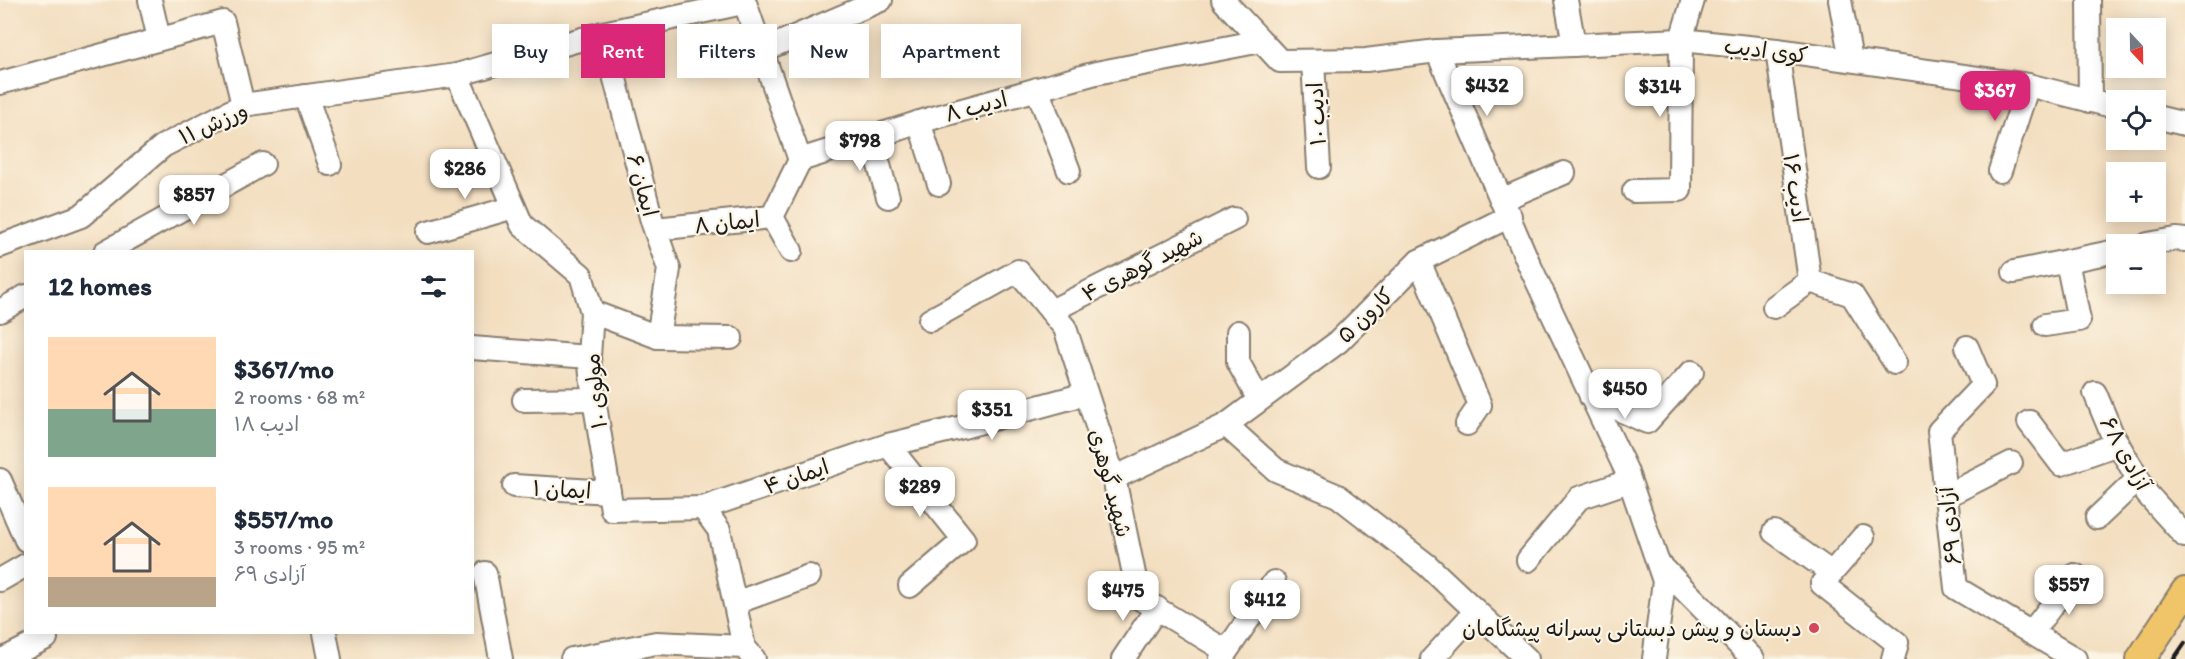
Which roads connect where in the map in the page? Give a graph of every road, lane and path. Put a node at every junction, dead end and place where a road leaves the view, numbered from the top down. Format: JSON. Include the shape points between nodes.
{"nodes":[{"id":1,"x":150,"y":0,"type":"edge"},
{"id":2,"x":881,"y":0,"type":"edge"},
{"id":3,"x":1223,"y":0,"type":"edge"},
{"id":4,"x":1566,"y":0,"type":"edge"},
{"id":5,"x":1693,"y":0,"type":"edge"},
{"id":6,"x":1840,"y":0,"type":"edge"},
{"id":7,"x":2089,"y":0,"type":"edge"},
{"id":8,"x":744,"y":1,"type":"edge"},
{"id":9,"x":643,"y":24,"type":"edge"},
{"id":10,"x":752,"y":24,"type":"edge"},
{"id":11,"x":159,"y":39,"type":"junction"},
{"id":12,"x":581,"y":39,"type":"edge"},
{"id":13,"x":1681,"y":40,"type":"junction"},
{"id":14,"x":1262,"y":41,"type":"junction"},
{"id":15,"x":777,"y":44,"type":"edge"},
{"id":16,"x":1574,"y":45,"type":"junction"},
{"id":17,"x":1777,"y":50,"type":"junction"},
{"id":18,"x":1437,"y":51,"type":"junction"},
{"id":19,"x":1851,"y":60,"type":"junction"},
{"id":20,"x":1313,"y":61,"type":"junction"},
{"id":21,"x":457,"y":75,"type":"junction"},
{"id":22,"x":615,"y":78,"type":"edge"},
{"id":23,"x":771,"y":78,"type":"edge"},
{"id":24,"x":0,"y":83,"type":"edge"},
{"id":25,"x":2028,"y":85,"type":"junction"},
{"id":26,"x":1037,"y":89,"type":"junction"},
{"id":27,"x":306,"y":96,"type":"junction"},
{"id":28,"x":2090,"y":101,"type":"junction"},
{"id":29,"x":243,"y":105,"type":"junction"},
{"id":30,"x":2106,"y":105,"type":"edge"},
{"id":31,"x":2166,"y":119,"type":"edge"},
{"id":32,"x":919,"y":122,"type":"junction"},
{"id":33,"x":2185,"y":124,"type":"edge"},
{"id":34,"x":871,"y":137,"type":"junction"},
{"id":35,"x":800,"y":160,"type":"junction"},
{"id":36,"x":263,"y":164,"type":"dead end"},
{"id":37,"x":330,"y":164,"type":"dead end"},
{"id":38,"x":1319,"y":167,"type":"dead end"},
{"id":39,"x":1069,"y":171,"type":"dead end"},
{"id":40,"x":2000,"y":171,"type":"dead end"},
{"id":41,"x":1564,"y":173,"type":"dead end"},
{"id":42,"x":939,"y":184,"type":"dead end"},
{"id":43,"x":1634,"y":191,"type":"dead end"},
{"id":44,"x":888,"y":197,"type":"dead end"},
{"id":45,"x":514,"y":207,"type":"junction"},
{"id":46,"x":1505,"y":208,"type":"junction"},
{"id":47,"x":772,"y":217,"type":"junction"},
{"id":48,"x":1234,"y":219,"type":"dead end"},
{"id":49,"x":655,"y":229,"type":"junction"},
{"id":50,"x":428,"y":232,"type":"dead end"},
{"id":51,"x":2185,"y":240,"type":"edge"},
{"id":52,"x":2166,"y":241,"type":"edge"},
{"id":53,"x":0,"y":246,"type":"edge"},
{"id":54,"x":109,"y":250,"type":"edge"},
{"id":55,"x":791,"y":251,"type":"dead end"},
{"id":56,"x":2106,"y":253,"type":"edge"},
{"id":57,"x":1419,"y":261,"type":"junction"},
{"id":58,"x":2067,"y":261,"type":"junction"},
{"id":59,"x":2014,"y":272,"type":"dead end"},
{"id":60,"x":1810,"y":281,"type":"junction"},
{"id":61,"x":24,"y":297,"type":"edge"},
{"id":62,"x":1774,"y":308,"type":"dead end"},
{"id":63,"x":0,"y":310,"type":"edge"},
{"id":64,"x":1051,"y":311,"type":"junction"},
{"id":65,"x":592,"y":312,"type":"junction"},
{"id":66,"x":930,"y":320,"type":"dead end"},
{"id":67,"x":2045,"y":325,"type":"dead end"},
{"id":68,"x":1238,"y":332,"type":"dead end"},
{"id":69,"x":658,"y":337,"type":"junction"},
{"id":70,"x":731,"y":338,"type":"dead end"},
{"id":71,"x":1967,"y":346,"type":"dead end"},
{"id":72,"x":474,"y":348,"type":"edge"},
{"id":73,"x":589,"y":357,"type":"junction"},
{"id":74,"x":1895,"y":363,"type":"dead end"},
{"id":75,"x":1692,"y":372,"type":"dead end"},
{"id":76,"x":2095,"y":393,"type":"dead end"},
{"id":77,"x":1085,"y":394,"type":"junction"},
{"id":78,"x":1591,"y":397,"type":"junction"},
{"id":79,"x":594,"y":399,"type":"junction"},
{"id":80,"x":524,"y":400,"type":"dead end"},
{"id":81,"x":1259,"y":400,"type":"junction"},
{"id":82,"x":2029,"y":422,"type":"dead end"},
{"id":83,"x":1467,"y":424,"type":"dead end"},
{"id":84,"x":1226,"y":425,"type":"junction"},
{"id":85,"x":2118,"y":444,"type":"junction"},
{"id":86,"x":888,"y":445,"type":"junction"},
{"id":87,"x":2011,"y":463,"type":"dead end"},
{"id":88,"x":1114,"y":478,"type":"junction"},
{"id":89,"x":2138,"y":479,"type":"junction"},
{"id":90,"x":0,"y":480,"type":"edge"},
{"id":91,"x":1629,"y":481,"type":"junction"},
{"id":92,"x":514,"y":486,"type":"dead end"},
{"id":93,"x":609,"y":492,"type":"junction"},
{"id":94,"x":1946,"y":496,"type":"junction"},
{"id":95,"x":703,"y":508,"type":"junction"},
{"id":96,"x":2097,"y":518,"type":"dead end"},
{"id":97,"x":1773,"y":532,"type":"dead end"},
{"id":98,"x":24,"y":535,"type":"edge"},
{"id":99,"x":2185,"y":536,"type":"edge"},
{"id":100,"x":1863,"y":537,"type":"dead end"},
{"id":101,"x":1527,"y":560,"type":"dead end"},
{"id":102,"x":1658,"y":564,"type":"junction"},
{"id":103,"x":24,"y":566,"type":"edge"},
{"id":104,"x":485,"y":573,"type":"dead end"},
{"id":105,"x":1832,"y":573,"type":"junction"},
{"id":106,"x":2075,"y":575,"type":"dead end"},
{"id":107,"x":809,"y":576,"type":"dead end"},
{"id":108,"x":0,"y":580,"type":"edge"},
{"id":109,"x":1274,"y":582,"type":"dead end"},
{"id":110,"x":910,"y":586,"type":"dead end"},
{"id":111,"x":2185,"y":592,"type":"edge"},
{"id":112,"x":735,"y":603,"type":"junction"},
{"id":113,"x":1157,"y":608,"type":"junction"},
{"id":114,"x":1476,"y":611,"type":"junction"},
{"id":115,"x":2031,"y":633,"type":"junction"},
{"id":116,"x":325,"y":634,"type":"edge"},
{"id":117,"x":47,"y":643,"type":"edge"},
{"id":118,"x":749,"y":653,"type":"edge"},
{"id":119,"x":1224,"y":655,"type":"edge"},
{"id":120,"x":4,"y":659,"type":"edge"},
{"id":121,"x":330,"y":659,"type":"edge"},
{"id":122,"x":501,"y":659,"type":"edge"},
{"id":123,"x":572,"y":659,"type":"edge"},
{"id":124,"x":1123,"y":659,"type":"edge"},
{"id":125,"x":1432,"y":659,"type":"edge"},
{"id":126,"x":1527,"y":659,"type":"edge"},
{"id":127,"x":1654,"y":659,"type":"edge"},
{"id":128,"x":1753,"y":659,"type":"edge"},
{"id":129,"x":1893,"y":659,"type":"edge"},
{"id":130,"x":2075,"y":659,"type":"edge"},
{"id":131,"x":2141,"y":659,"type":"edge"}],
"edges":[{"from":1,"to":11,"type":"street"},
{"from":2,"to":15,"type":"street"},
{"from":3,"to":14,"type":"street","name":"کوی ادیب"},
{"from":4,"to":16,"type":"street"},
{"from":5,"to":13,"type":"street"},
{"from":6,"to":19,"type":"street"},
{"from":7,"to":28,"type":"street"},
{"from":8,"to":9,"type":"street","name":"ورزش ۱۱"},
{"from":8,"to":10,"type":"street"},
{"from":11,"to":24,"type":"street"},
{"from":11,"to":29,"type":"street","via":[[223,22]]},
{"from":12,"to":21,"type":"street","name":"ورزش ۱۱"},
{"from":13,"to":16,"type":"street","name":"کوی ادیب"},
{"from":13,"to":17,"type":"street","name":"کوی ادیب"},
{"from":13,"to":43,"type":"street","via":[[1680,190]]},
{"from":14,"to":20,"type":"street","name":"کوی ادیب","via":[[1280,61]]},
{"from":14,"to":26,"type":"street","name":"ادیب ۸","via":[[1096,73]]},
{"from":16,"to":18,"type":"street","name":"کوی ادیب"},
{"from":17,"to":19,"type":"street","name":"کوی ادیب"},
{"from":17,"to":60,"type":"street","name":"ادیب ۱۶"},
{"from":18,"to":20,"type":"street","name":"کوی ادیب","via":[[1366,60]]},
{"from":18,"to":46,"type":"street"},
{"from":19,"to":25,"type":"street","name":"کوی ادیب"},
{"from":20,"to":38,"type":"street","name":"ادیب ۱۰"},
{"from":21,"to":27,"type":"street","name":"ورزش ۱۱"},
{"from":21,"to":45,"type":"street","name":"مولوی ۱۰"},
{"from":22,"to":49,"type":"street","name":"ایمان ۶"},
{"from":23,"to":35,"type":"street"},
{"from":25,"to":28,"type":"street","name":"کوی ادیب"},
{"from":25,"to":40,"type":"street"},
{"from":26,"to":32,"type":"street","name":"ادیب ۸"},
{"from":26,"to":39,"type":"street"},
{"from":27,"to":29,"type":"street","name":"ورزش ۱۱"},
{"from":27,"to":37,"type":"street"},
{"from":28,"to":30,"type":"street","name":"کوی ادیب"},
{"from":29,"to":53,"type":"street","name":"ورزش ۱۱","via":[[163,146],[81,216]]},
{"from":31,"to":33,"type":"street"},
{"from":32,"to":34,"type":"street","name":"ادیب ۸"},
{"from":32,"to":42,"type":"street"},
{"from":34,"to":35,"type":"street","name":"ادیب ۸"},
{"from":34,"to":44,"type":"street"},
{"from":35,"to":47,"type":"street","name":"ایمان ۸"},
{"from":36,"to":54,"type":"street"},
{"from":41,"to":46,"type":"street","name":"کارون ۵"},
{"from":45,"to":50,"type":"street"},
{"from":45,"to":65,"type":"street","name":"مولوی ۱۰","via":[[522,225],[581,275]]},
{"from":46,"to":57,"type":"street","name":"کارون ۵"},
{"from":46,"to":78,"type":"street"},
{"from":47,"to":49,"type":"street","name":"ایمان ۸"},
{"from":47,"to":55,"type":"street"},
{"from":48,"to":64,"type":"street","name":"شهید گوهری ۴"},
{"from":49,"to":69,"type":"street","name":"ایمان ۶","via":[[669,269]]},
{"from":51,"to":52,"type":"street"},
{"from":56,"to":58,"type":"street"},
{"from":57,"to":81,"type":"street","name":"کارون ۵","via":[[1338,342]]},
{"from":57,"to":83,"type":"street","via":[[1480,405]]},
{"from":58,"to":59,"type":"street"},
{"from":58,"to":67,"type":"street","via":[[2079,321]]},
{"from":60,"to":62,"type":"street"},
{"from":60,"to":74,"type":"street","via":[[1852,295]]},
{"from":61,"to":63,"type":"street"},
{"from":64,"to":66,"type":"street","name":"شهید گوهری","via":[[1018,271]]},
{"from":64,"to":77,"type":"street","name":"شهید گوهری","via":[[1065,328]]},
{"from":65,"to":69,"type":"street"},
{"from":65,"to":73,"type":"street","name":"مولوی ۱۰"},
{"from":68,"to":81,"type":"street","via":[[1238,362]]},
{"from":69,"to":70,"type":"street"},
{"from":71,"to":94,"type":"street","name":"آزادی ۶۹","via":[[1983,385],[1939,431]]},
{"from":72,"to":73,"type":"street"},
{"from":73,"to":79,"type":"street","name":"مولوی ۱۰"},
{"from":75,"to":78,"type":"street","via":[[1647,422]]},
{"from":76,"to":85,"type":"street","name":"آزادی ۶۸"},
{"from":77,"to":86,"type":"street","name":"ایمان ۴"},
{"from":77,"to":88,"type":"street","name":"شهید گوهری"},
{"from":78,"to":91,"type":"street"},
{"from":79,"to":80,"type":"street"},
{"from":79,"to":93,"type":"street","name":"مولوی ۱۰"},
{"from":81,"to":84,"type":"street","name":"کارون ۵"},
{"from":82,"to":85,"type":"street","via":[[2061,464]]},
{"from":84,"to":88,"type":"street","name":"کارون ۵"},
{"from":84,"to":114,"type":"street","via":[[1276,470],[1338,496],[1427,564]]},
{"from":85,"to":89,"type":"street","name":"آزادی ۶۸"},
{"from":86,"to":95,"type":"street","name":"ایمان ۴"},
{"from":86,"to":110,"type":"street","via":[[964,540]]},
{"from":87,"to":94,"type":"street"},
{"from":88,"to":113,"type":"street","name":"شهید گوهری","via":[[1139,598]]},
{"from":89,"to":96,"type":"street"},
{"from":89,"to":99,"type":"street","name":"آزادی ۶۸"},
{"from":90,"to":98,"type":"street"},
{"from":91,"to":101,"type":"street","via":[[1579,498]]},
{"from":91,"to":102,"type":"street"},
{"from":92,"to":93,"type":"street","name":"ایمان ۱"},
{"from":93,"to":95,"type":"street","via":[[612,510]]},
{"from":94,"to":115,"type":"street","name":"آزادی ۶۹","via":[[1956,588]]},
{"from":95,"to":112,"type":"street","via":[[719,530]]},
{"from":97,"to":105,"type":"street"},
{"from":100,"to":105,"type":"street"},
{"from":102,"to":127,"type":"street","via":[[1664,581]]},
{"from":102,"to":128,"type":"street"},
{"from":103,"to":108,"type":"street"},
{"from":104,"to":122,"type":"street"},
{"from":105,"to":129,"type":"street","via":[[1822,584],[1897,643]]},
{"from":106,"to":115,"type":"street"},
{"from":107,"to":112,"type":"street"},
{"from":109,"to":119,"type":"street"},
{"from":111,"to":131,"type":"main road"},
{"from":112,"to":118,"type":"street"},
{"from":113,"to":119,"type":"street","name":"شهید گوهری"},
{"from":113,"to":124,"type":"street"},
{"from":114,"to":125,"type":"street"},
{"from":114,"to":126,"type":"street"},
{"from":115,"to":130,"type":"street","name":"آزادی ۶۹"},
{"from":116,"to":121,"type":"street"},
{"from":117,"to":120,"type":"street"},
{"from":118,"to":123,"type":"street","via":[[656,643]]}]}
